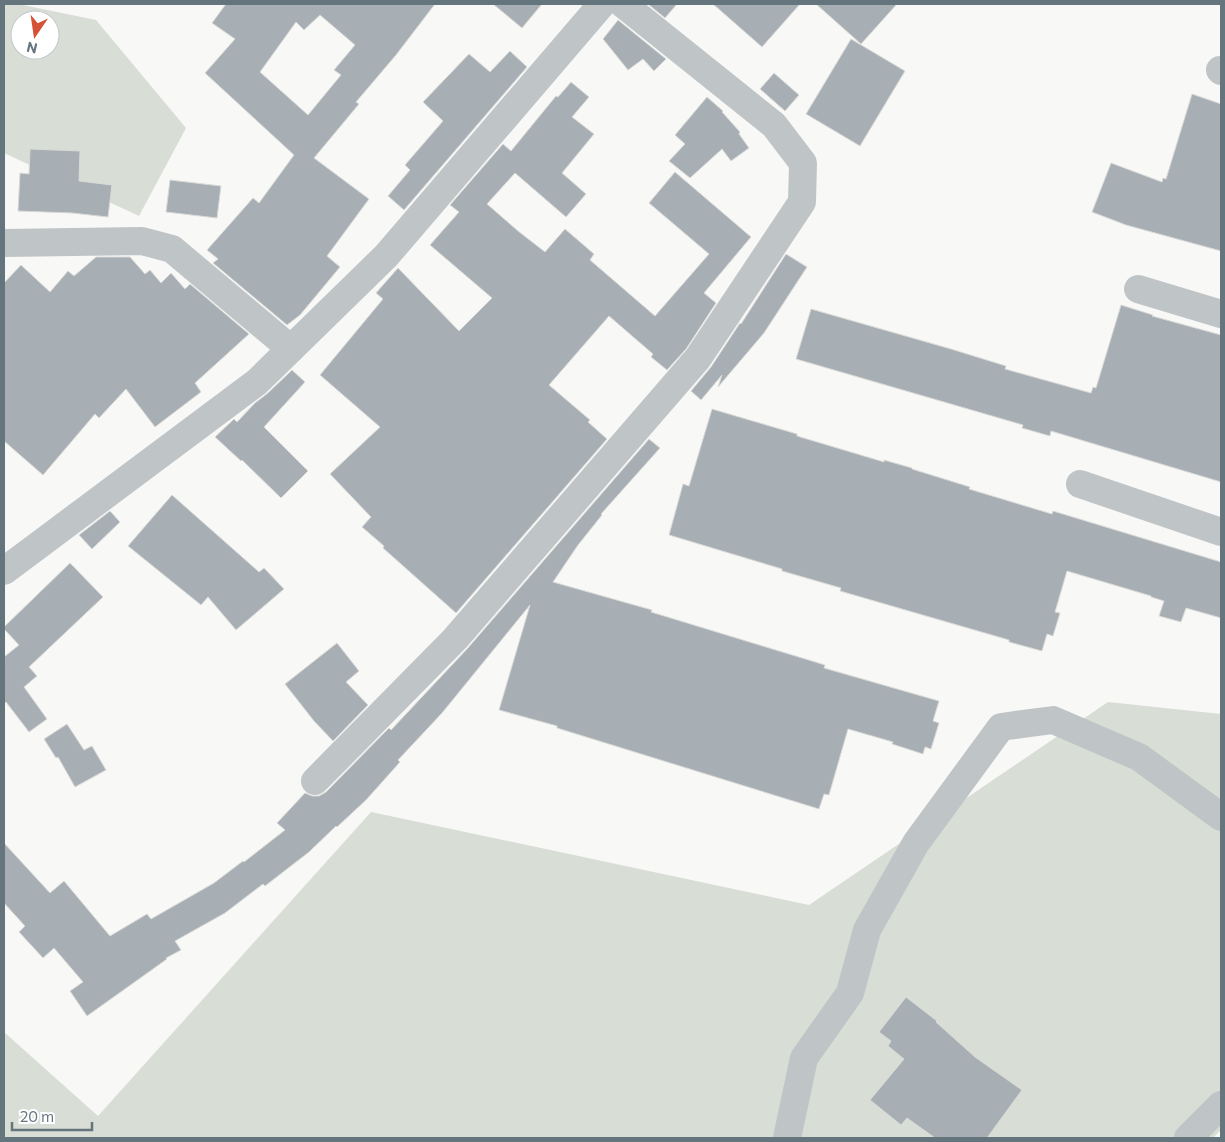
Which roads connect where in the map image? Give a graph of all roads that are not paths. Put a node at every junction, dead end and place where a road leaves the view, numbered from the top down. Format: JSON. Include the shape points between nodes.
{"nodes":[{"id":1,"x":602,"y":4,"type":"edge"},
{"id":2,"x":623,"y":4,"type":"edge"},
{"id":3,"x":4,"y":243,"type":"edge"},
{"id":4,"x":1138,"y":289,"type":"dead end"},
{"id":5,"x":1221,"y":314,"type":"edge"},
{"id":6,"x":291,"y":349,"type":"junction"},
{"id":7,"x":1080,"y":484,"type":"dead end"},
{"id":8,"x":1221,"y":532,"type":"edge"},
{"id":9,"x":4,"y":571,"type":"edge"},
{"id":10,"x":315,"y":781,"type":"dead end"},
{"id":11,"x":1221,"y":817,"type":"edge"},
{"id":12,"x":1221,"y":1105,"type":"edge"},
{"id":13,"x":787,"y":1138,"type":"edge"},
{"id":14,"x":1188,"y":1138,"type":"edge"}],
"edges":[{"from":1,"to":6,"type":"street","via":[[386,256]]},
{"from":2,"to":10,"type":"street","via":[[774,125],[804,163],[802,202],[698,358],[455,639]]},
{"from":3,"to":6,"type":"street","via":[[142,241],[172,249]]},
{"from":4,"to":5,"type":"street"},
{"from":6,"to":9,"type":"street","via":[[257,382]]},
{"from":7,"to":8,"type":"street"},
{"from":11,"to":13,"type":"street","via":[[1139,757],[1054,720],[1000,727],[916,843],[867,930],[850,993],[804,1058]]},
{"from":12,"to":14,"type":"street"}]}
